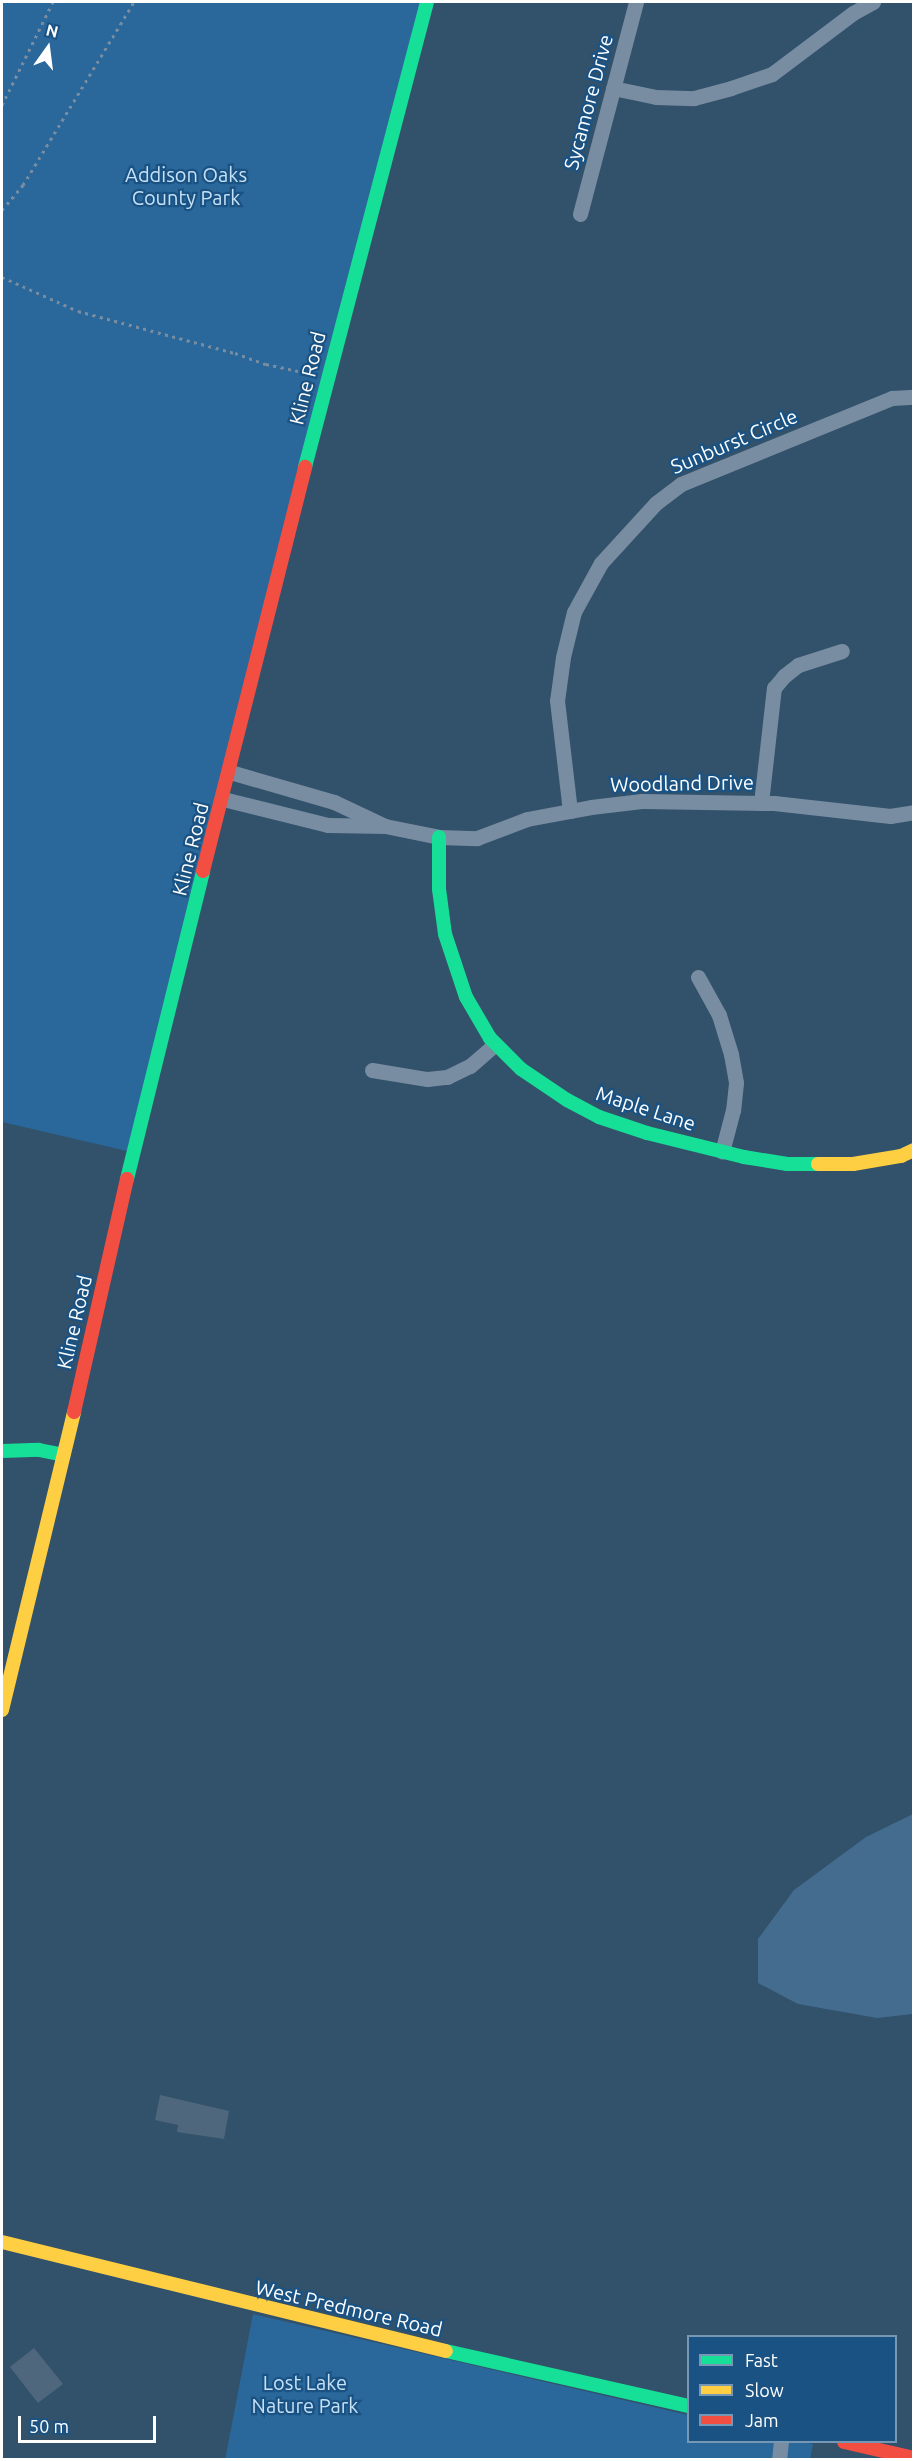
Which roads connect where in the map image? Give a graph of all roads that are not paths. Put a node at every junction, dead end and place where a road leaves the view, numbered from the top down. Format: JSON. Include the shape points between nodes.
{"nodes":[{"id":1,"x":426,"y":2,"type":"edge"},
{"id":2,"x":636,"y":2,"type":"edge"},
{"id":3,"x":873,"y":2,"type":"edge"},
{"id":4,"x":613,"y":88,"type":"junction"},
{"id":5,"x":580,"y":214,"type":"dead end"},
{"id":6,"x":914,"y":397,"type":"edge"},
{"id":7,"x":842,"y":651,"type":"dead end"},
{"id":8,"x":230,"y":772,"type":"junction"},
{"id":9,"x":223,"y":799,"type":"junction"},
{"id":10,"x":760,"y":803,"type":"junction"},
{"id":11,"x":570,"y":811,"type":"junction"},
{"id":12,"x":914,"y":812,"type":"edge"},
{"id":13,"x":385,"y":826,"type":"junction"},
{"id":14,"x":439,"y":837,"type":"junction"},
{"id":15,"x":698,"y":977,"type":"dead end"},
{"id":16,"x":495,"y":1044,"type":"junction"},
{"id":17,"x":372,"y":1070,"type":"dead end"},
{"id":18,"x":914,"y":1150,"type":"edge"},
{"id":19,"x":722,"y":1152,"type":"junction"},
{"id":20,"x":2,"y":1451,"type":"edge"},
{"id":21,"x":64,"y":1455,"type":"junction"},
{"id":22,"x":2,"y":1710,"type":"edge"},
{"id":23,"x":2,"y":2242,"type":"edge"},
{"id":24,"x":687,"y":2406,"type":"edge"},
{"id":25,"x":781,"y":2443,"type":"edge"},
{"id":26,"x":848,"y":2443,"type":"edge"},
{"id":27,"x":914,"y":2458,"type":"edge"},
{"id":28,"x":779,"y":2460,"type":"edge"}],
"edges":[{"from":1,"to":8,"type":"street","name":"Kline Road","via":[[327,377]]},
{"from":2,"to":4,"type":"street","name":"Sycamore Drive"},
{"from":3,"to":4,"type":"street","via":[[772,74],[731,88],[694,98],[656,97]]},
{"from":4,"to":5,"type":"street","name":"Sycamore Drive"},
{"from":6,"to":11,"type":"street","name":"Sunburst Circle","via":[[892,398],[681,484],[656,503],[601,563],[574,612],[557,701]]},
{"from":7,"to":10,"type":"street","via":[[798,665],[774,688]]},
{"from":8,"to":9,"type":"street","name":"Kline Road"},
{"from":8,"to":13,"type":"street","name":"Woodland Drive","via":[[334,802]]},
{"from":9,"to":13,"type":"street","name":"Woodland Drive","via":[[328,825]]},
{"from":9,"to":21,"type":"street","name":"Kline Road","via":[[142,1116]]},
{"from":10,"to":11,"type":"street","name":"Woodland Drive","via":[[642,801]]},
{"from":10,"to":12,"type":"street","name":"Woodland Drive","via":[[890,816]]},
{"from":11,"to":14,"type":"street","name":"Woodland Drive","via":[[527,819],[477,838]]},
{"from":13,"to":14,"type":"street","name":"Woodland Drive"},
{"from":14,"to":16,"type":"street","name":"Maple Lane","via":[[444,934],[466,998]]},
{"from":15,"to":19,"type":"street","via":[[719,1015],[736,1083]]},
{"from":16,"to":17,"type":"street","via":[[470,1066],[447,1077],[427,1080]]},
{"from":16,"to":19,"type":"street","name":"Maple Lane","via":[[521,1069],[598,1117]]},
{"from":18,"to":19,"type":"street","name":"Maple Lane","via":[[853,1164],[787,1164]]},
{"from":20,"to":21,"type":"street","via":[[39,1450]]},
{"from":21,"to":22,"type":"street","name":"Kline Road"},
{"from":23,"to":24,"type":"street","name":"West Predmore Road","via":[[388,2338]]},
{"from":25,"to":28,"type":"street"},
{"from":26,"to":27,"type":"street"}]}
